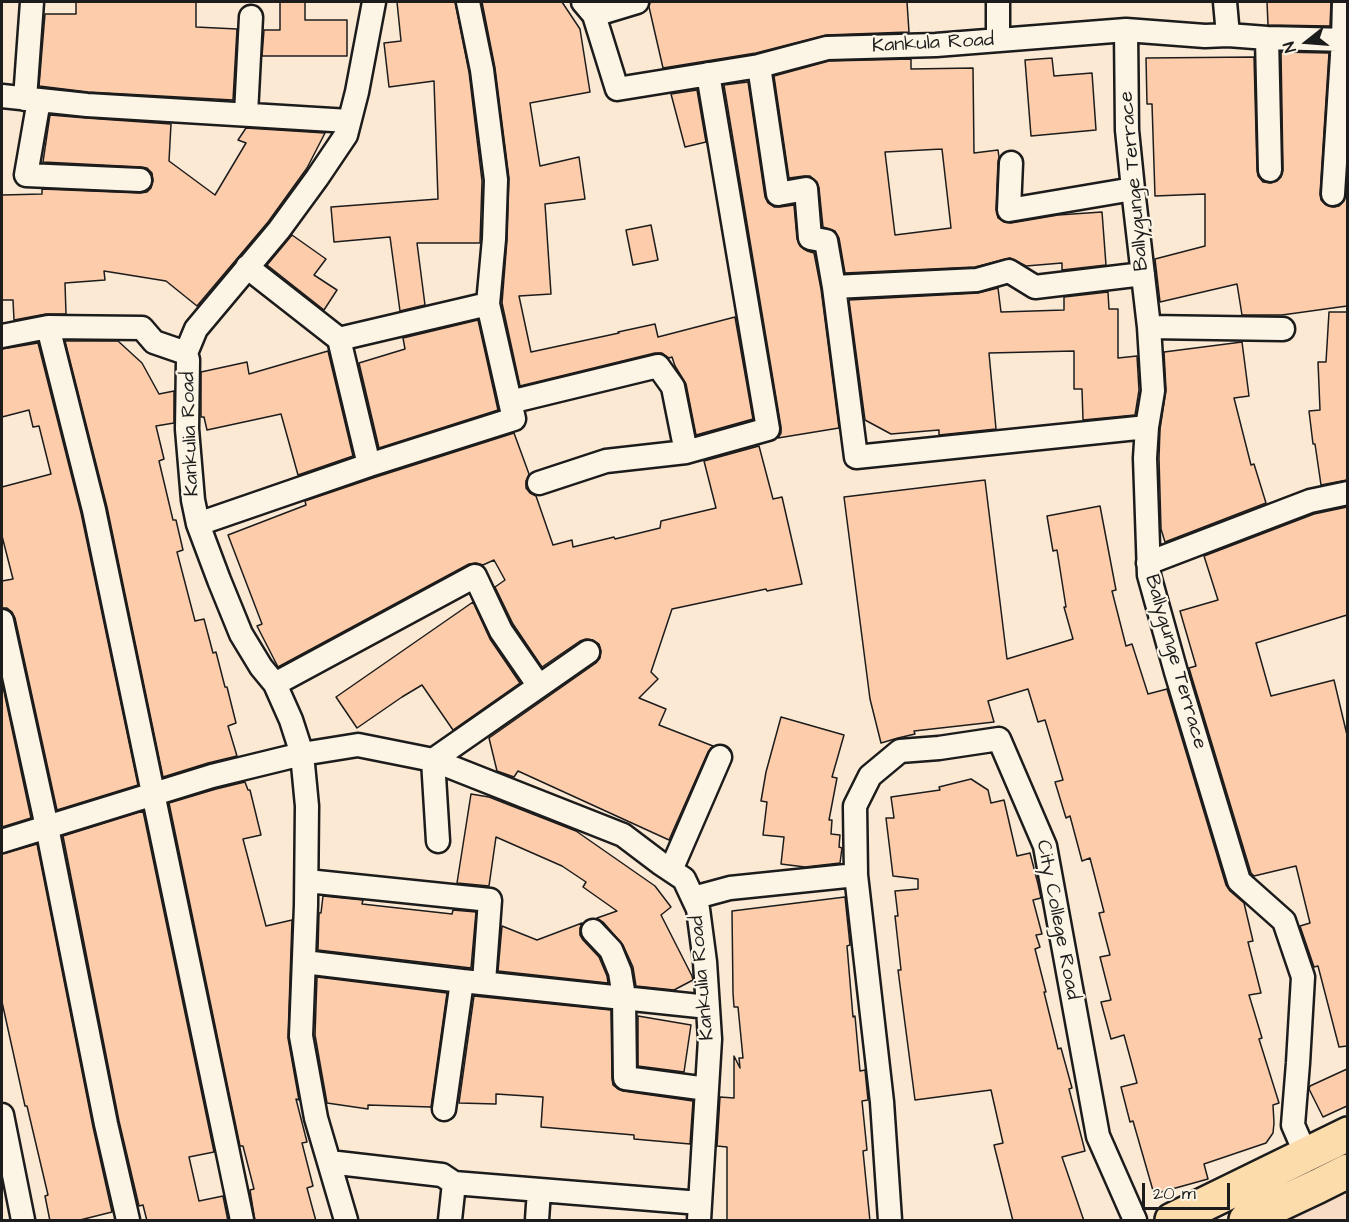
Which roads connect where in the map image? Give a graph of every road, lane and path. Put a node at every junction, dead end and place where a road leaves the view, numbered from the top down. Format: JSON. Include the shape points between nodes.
{"nodes":[{"id":1,"x":32,"y":2,"type":"edge"},
{"id":2,"x":374,"y":2,"type":"edge"},
{"id":3,"x":468,"y":2,"type":"edge"},
{"id":4,"x":637,"y":2,"type":"edge"},
{"id":5,"x":998,"y":2,"type":"edge"},
{"id":6,"x":1225,"y":2,"type":"edge"},
{"id":7,"x":1344,"y":2,"type":"edge"},
{"id":8,"x":589,"y":8,"type":"edge"},
{"id":9,"x":251,"y":17,"type":"dead end"},
{"id":10,"x":1126,"y":30,"type":"junction"},
{"id":11,"x":1228,"y":35,"type":"junction"},
{"id":12,"x":1267,"y":38,"type":"junction"},
{"id":13,"x":998,"y":40,"type":"junction"},
{"id":14,"x":1345,"y":40,"type":"edge"},
{"id":15,"x":759,"y":66,"type":"junction"},
{"id":16,"x":708,"y":74,"type":"junction"},
{"id":17,"x":2,"y":96,"type":"edge"},
{"id":18,"x":32,"y":99,"type":"junction"},
{"id":19,"x":246,"y":114,"type":"junction"},
{"id":20,"x":350,"y":121,"type":"junction"},
{"id":21,"x":1011,"y":163,"type":"dead end"},
{"id":22,"x":1270,"y":170,"type":"dead end"},
{"id":23,"x":140,"y":180,"type":"dead end"},
{"id":24,"x":1133,"y":189,"type":"junction"},
{"id":25,"x":1333,"y":194,"type":"dead end"},
{"id":26,"x":247,"y":267,"type":"junction"},
{"id":27,"x":1143,"y":273,"type":"junction"},
{"id":28,"x":834,"y":288,"type":"junction"},
{"id":29,"x":488,"y":304,"type":"junction"},
{"id":30,"x":48,"y":327,"type":"junction"},
{"id":31,"x":1149,"y":327,"type":"junction"},
{"id":32,"x":1283,"y":329,"type":"dead end"},
{"id":33,"x":2,"y":336,"type":"edge"},
{"id":34,"x":339,"y":339,"type":"junction"},
{"id":35,"x":186,"y":353,"type":"junction"},
{"id":36,"x":510,"y":402,"type":"junction"},
{"id":37,"x":1147,"y":428,"type":"junction"},
{"id":38,"x":686,"y":452,"type":"junction"},
{"id":39,"x":369,"y":465,"type":"junction"},
{"id":40,"x":539,"y":483,"type":"dead end"},
{"id":41,"x":1347,"y":494,"type":"edge"},
{"id":42,"x":198,"y":524,"type":"junction"},
{"id":43,"x":1148,"y":563,"type":"junction"},
{"id":44,"x":2,"y":621,"type":"edge"},
{"id":45,"x":588,"y":652,"type":"dead end"},
{"id":46,"x":275,"y":684,"type":"junction"},
{"id":47,"x":539,"y":686,"type":"junction"},
{"id":48,"x":302,"y":754,"type":"junction"},
{"id":49,"x":720,"y":757,"type":"dead end"},
{"id":50,"x":433,"y":760,"type":"junction"},
{"id":51,"x":154,"y":794,"type":"junction"},
{"id":52,"x":47,"y":827,"type":"junction"},
{"id":53,"x":2,"y":841,"type":"edge"},
{"id":54,"x":438,"y":841,"type":"dead end"},
{"id":55,"x":670,"y":870,"type":"junction"},
{"id":56,"x":856,"y":875,"type":"junction"},
{"id":57,"x":307,"y":881,"type":"junction"},
{"id":58,"x":693,"y":898,"type":"junction"},
{"id":59,"x":593,"y":931,"type":"dead end"},
{"id":60,"x":304,"y":962,"type":"junction"},
{"id":61,"x":472,"y":982,"type":"junction"},
{"id":62,"x":624,"y":998,"type":"junction"},
{"id":63,"x":708,"y":1007,"type":"junction"},
{"id":64,"x":707,"y":1089,"type":"junction"},
{"id":65,"x":444,"y":1109,"type":"dead end"},
{"id":66,"x":2,"y":1115,"type":"edge"},
{"id":67,"x":1347,"y":1134,"type":"edge"},
{"id":68,"x":1306,"y":1155,"type":"junction"},
{"id":69,"x":329,"y":1162,"type":"junction"},
{"id":70,"x":1347,"y":1171,"type":"edge"},
{"id":71,"x":454,"y":1183,"type":"junction"},
{"id":72,"x":539,"y":1190,"type":"junction"},
{"id":73,"x":699,"y":1212,"type":"edge"},
{"id":74,"x":23,"y":1221,"type":"edge"},
{"id":75,"x":129,"y":1221,"type":"edge"},
{"id":76,"x":242,"y":1221,"type":"edge"},
{"id":77,"x":346,"y":1221,"type":"edge"},
{"id":78,"x":450,"y":1221,"type":"edge"},
{"id":79,"x":537,"y":1221,"type":"edge"},
{"id":80,"x":890,"y":1221,"type":"edge"},
{"id":81,"x":1135,"y":1221,"type":"edge"},
{"id":82,"x":1172,"y":1221,"type":"edge"},
{"id":83,"x":1246,"y":1221,"type":"edge"}],
"edges":[{"from":1,"to":18,"type":"street"},
{"from":2,"to":20,"type":"street","name":"Kankulia Road"},
{"from":3,"to":29,"type":"street","via":[[482,70],[496,180]]},
{"from":4,"to":8,"type":"street"},
{"from":5,"to":13,"type":"street"},
{"from":6,"to":11,"type":"street"},
{"from":7,"to":14,"type":"street"},
{"from":8,"to":16,"type":"street","name":"Kankula Road","via":[[617,89]]},
{"from":9,"to":19,"type":"street"},
{"from":10,"to":11,"type":"street","name":"Kankula Road"},
{"from":10,"to":13,"type":"street","name":"Kankula Road"},
{"from":10,"to":24,"type":"street","name":"Ballygunge Terrace","via":[[1127,129]]},
{"from":11,"to":12,"type":"street","name":"Kankula Road"},
{"from":12,"to":14,"type":"street","name":"Kankula Road"},
{"from":12,"to":22,"type":"street"},
{"from":13,"to":15,"type":"street","name":"Kankula Road","via":[[827,48]]},
{"from":14,"to":25,"type":"street"},
{"from":15,"to":16,"type":"street","name":"Kankula Road"},
{"from":15,"to":28,"type":"street","via":[[778,194],[806,189],[810,238],[826,241]]},
{"from":16,"to":38,"type":"street","via":[[768,429]]},
{"from":17,"to":18,"type":"street"},
{"from":18,"to":19,"type":"street"},
{"from":18,"to":23,"type":"street","via":[[26,175]]},
{"from":19,"to":20,"type":"street"},
{"from":20,"to":26,"type":"street","name":"Kankulia Road","via":[[346,135],[317,178]]},
{"from":21,"to":24,"type":"street","via":[[1009,210]]},
{"from":24,"to":27,"type":"street","name":"Ballygunge Terrace"},
{"from":26,"to":34,"type":"street"},
{"from":26,"to":35,"type":"street","name":"Kankulia Road","via":[[196,329]]},
{"from":27,"to":28,"type":"street","via":[[1035,287],[1010,271],[977,280]]},
{"from":27,"to":31,"type":"street","name":"Ballygunge Terrace"},
{"from":28,"to":37,"type":"street","via":[[856,457]]},
{"from":29,"to":34,"type":"street"},
{"from":29,"to":36,"type":"street"},
{"from":30,"to":33,"type":"street"},
{"from":30,"to":35,"type":"street","via":[[142,328],[154,342]]},
{"from":30,"to":51,"type":"street","via":[[94,510]]},
{"from":31,"to":32,"type":"street"},
{"from":31,"to":37,"type":"street","name":"Ballygunge Terrace","via":[[1153,391]]},
{"from":34,"to":39,"type":"street"},
{"from":35,"to":42,"type":"street","name":"Kankulia Road","via":[[187,429]]},
{"from":36,"to":38,"type":"street","via":[[658,366],[673,387]]},
{"from":36,"to":39,"type":"street","via":[[514,419]]},
{"from":37,"to":43,"type":"street","name":"Ballygunge Terrace"},
{"from":38,"to":40,"type":"street","via":[[606,461]]},
{"from":39,"to":42,"type":"street"},
{"from":41,"to":43,"type":"street","via":[[1310,501]]},
{"from":42,"to":46,"type":"street","name":"Kankulia Road","via":[[241,634]]},
{"from":43,"to":68,"type":"street","name":"Ballygunge Terrace","via":[[1176,672],[1239,880],[1284,921],[1303,977],[1293,1125]]},
{"from":44,"to":52,"type":"street"},
{"from":45,"to":47,"type":"street"},
{"from":46,"to":47,"type":"street","via":[[475,576],[501,631]]},
{"from":46,"to":48,"type":"street","name":"Kankulia Road"},
{"from":47,"to":50,"type":"street"},
{"from":48,"to":50,"type":"street","name":"Kankulia Road","via":[[358,745]]},
{"from":48,"to":51,"type":"street"},
{"from":48,"to":57,"type":"street","name":"Kankulia Road","via":[[308,806]]},
{"from":49,"to":55,"type":"street"},
{"from":50,"to":54,"type":"street"},
{"from":50,"to":55,"type":"street","name":"Kankulia Road","via":[[623,836]]},
{"from":51,"to":52,"type":"street"},
{"from":51,"to":76,"type":"street"},
{"from":52,"to":53,"type":"street"},
{"from":52,"to":75,"type":"street"},
{"from":55,"to":58,"type":"street","name":"Kankulia Road","via":[[684,879]]},
{"from":56,"to":58,"type":"street","via":[[730,888]]},
{"from":56,"to":80,"type":"street","name":"City College Road","via":[[882,1102]]},
{"from":56,"to":81,"type":"street","name":"City College Road","via":[[855,806],[870,776],[900,751],[999,739],[1045,846],[1098,1136]]},
{"from":57,"to":60,"type":"street","name":"Kankulia Road"},
{"from":57,"to":61,"type":"street","via":[[490,900]]},
{"from":58,"to":63,"type":"street","name":"Kankulia Road","via":[[700,920]]},
{"from":59,"to":62,"type":"street","via":[[611,950]]},
{"from":60,"to":61,"type":"street"},
{"from":60,"to":69,"type":"street","name":"Kankulia Road","via":[[301,1036],[316,1118]]},
{"from":61,"to":62,"type":"street"},
{"from":61,"to":65,"type":"street"},
{"from":62,"to":63,"type":"street"},
{"from":62,"to":64,"type":"street","via":[[625,1078]]},
{"from":63,"to":64,"type":"street","name":"Kankulia Road"},
{"from":64,"to":73,"type":"street","name":"Kankulia Road"},
{"from":66,"to":74,"type":"street"},
{"from":67,"to":68,"type":"main road"},
{"from":68,"to":82,"type":"main road"},
{"from":69,"to":71,"type":"street","via":[[442,1175]]},
{"from":69,"to":77,"type":"street","name":"Kankulia Road"},
{"from":70,"to":83,"type":"main road"},
{"from":71,"to":72,"type":"street"},
{"from":71,"to":78,"type":"street"},
{"from":72,"to":73,"type":"street"},
{"from":72,"to":79,"type":"street"}]}
